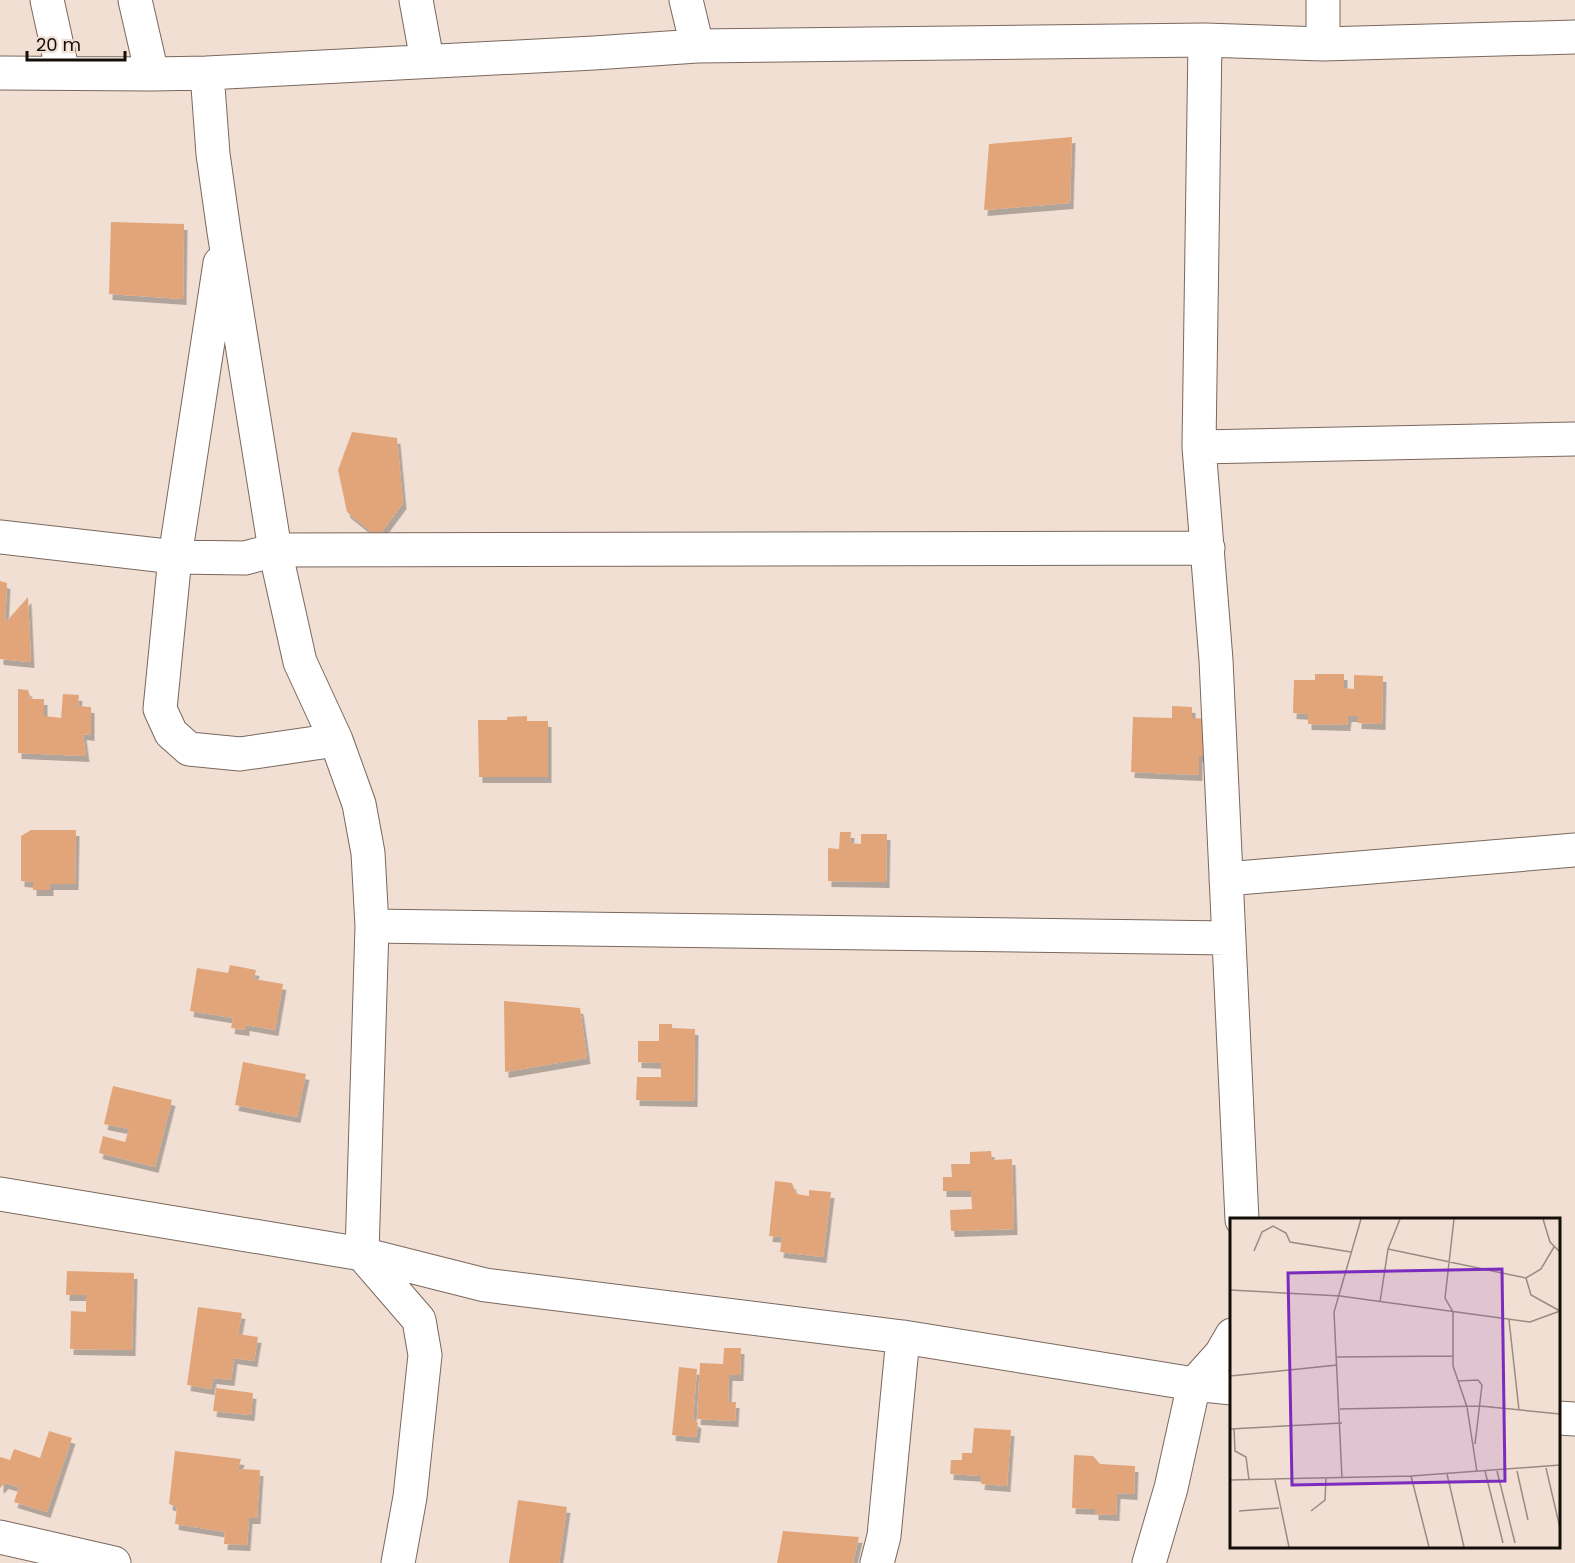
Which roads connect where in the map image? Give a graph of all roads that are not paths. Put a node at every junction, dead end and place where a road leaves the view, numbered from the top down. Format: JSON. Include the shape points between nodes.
{"nodes":[{"id":1,"x":46,"y":0,"type":"edge"},
{"id":2,"x":135,"y":0,"type":"edge"},
{"id":3,"x":416,"y":0,"type":"edge"},
{"id":4,"x":686,"y":0,"type":"edge"},
{"id":5,"x":1323,"y":0,"type":"edge"},
{"id":6,"x":1575,"y":37,"type":"edge"},
{"id":7,"x":1204,"y":40,"type":"junction"},
{"id":8,"x":1323,"y":44,"type":"junction"},
{"id":9,"x":697,"y":46,"type":"junction"},
{"id":10,"x":427,"y":60,"type":"junction"},
{"id":11,"x":0,"y":73,"type":"edge"},
{"id":12,"x":63,"y":73,"type":"junction"},
{"id":13,"x":207,"y":73,"type":"junction"},
{"id":14,"x":152,"y":74,"type":"junction"},
{"id":15,"x":224,"y":232,"type":"junction"},
{"id":16,"x":1575,"y":439,"type":"edge"},
{"id":17,"x":1199,"y":447,"type":"junction"},
{"id":18,"x":0,"y":537,"type":"edge"},
{"id":19,"x":1208,"y":548,"type":"junction"},
{"id":20,"x":275,"y":550,"type":"junction"},
{"id":21,"x":175,"y":557,"type":"junction"},
{"id":22,"x":336,"y":741,"type":"junction"},
{"id":23,"x":1575,"y":850,"type":"edge"},
{"id":24,"x":1226,"y":879,"type":"junction"},
{"id":25,"x":372,"y":926,"type":"junction"},
{"id":26,"x":1228,"y":938,"type":"junction"},
{"id":27,"x":0,"y":1194,"type":"edge"},
{"id":28,"x":1242,"y":1218,"type":"edge"},
{"id":29,"x":362,"y":1254,"type":"junction"},
{"id":30,"x":903,"y":1337,"type":"junction"},
{"id":31,"x":1230,"y":1338,"type":"edge"},
{"id":32,"x":1194,"y":1384,"type":"junction"},
{"id":33,"x":1230,"y":1388,"type":"edge"},
{"id":34,"x":1560,"y":1418,"type":"edge"},
{"id":35,"x":1575,"y":1419,"type":"edge"},
{"id":36,"x":0,"y":1536,"type":"edge"},
{"id":37,"x":114,"y":1563,"type":"edge"},
{"id":38,"x":398,"y":1563,"type":"edge"},
{"id":39,"x":877,"y":1563,"type":"edge"},
{"id":40,"x":1149,"y":1563,"type":"edge"}],
"edges":[{"from":1,"to":12,"type":"street"},
{"from":2,"to":14,"type":"street"},
{"from":3,"to":10,"type":"street"},
{"from":4,"to":9,"type":"street"},
{"from":5,"to":8,"type":"street"},
{"from":6,"to":8,"type":"street"},
{"from":7,"to":8,"type":"street"},
{"from":7,"to":9,"type":"street"},
{"from":7,"to":17,"type":"street"},
{"from":9,"to":10,"type":"street"},
{"from":10,"to":13,"type":"street"},
{"from":11,"to":12,"type":"street"},
{"from":12,"to":14,"type":"street"},
{"from":13,"to":14,"type":"street"},
{"from":13,"to":15,"type":"street"},
{"from":15,"to":20,"type":"street"},
{"from":15,"to":21,"type":"street"},
{"from":16,"to":17,"type":"street"},
{"from":17,"to":19,"type":"street"},
{"from":18,"to":21,"type":"street"},
{"from":19,"to":20,"type":"street"},
{"from":19,"to":24,"type":"street"},
{"from":20,"to":21,"type":"street","via":[[245,558]]},
{"from":20,"to":22,"type":"street","via":[[300,662]]},
{"from":21,"to":22,"type":"street","via":[[160,709],[171,733],[189,749],[240,754]]},
{"from":22,"to":25,"type":"street","via":[[361,813],[368,853]]},
{"from":23,"to":24,"type":"street"},
{"from":24,"to":26,"type":"street"},
{"from":25,"to":26,"type":"street"},
{"from":25,"to":29,"type":"street"},
{"from":26,"to":28,"type":"street"},
{"from":27,"to":29,"type":"street"},
{"from":29,"to":30,"type":"street","via":[[485,1285]]},
{"from":29,"to":38,"type":"street","via":[[419,1320],[425,1355],[410,1497]]},
{"from":30,"to":32,"type":"street"},
{"from":30,"to":39,"type":"street","via":[[884,1536]]},
{"from":31,"to":32,"type":"street"},
{"from":32,"to":33,"type":"street"},
{"from":32,"to":40,"type":"street","via":[[1171,1488]]},
{"from":34,"to":35,"type":"street"},
{"from":36,"to":37,"type":"street"}]}
